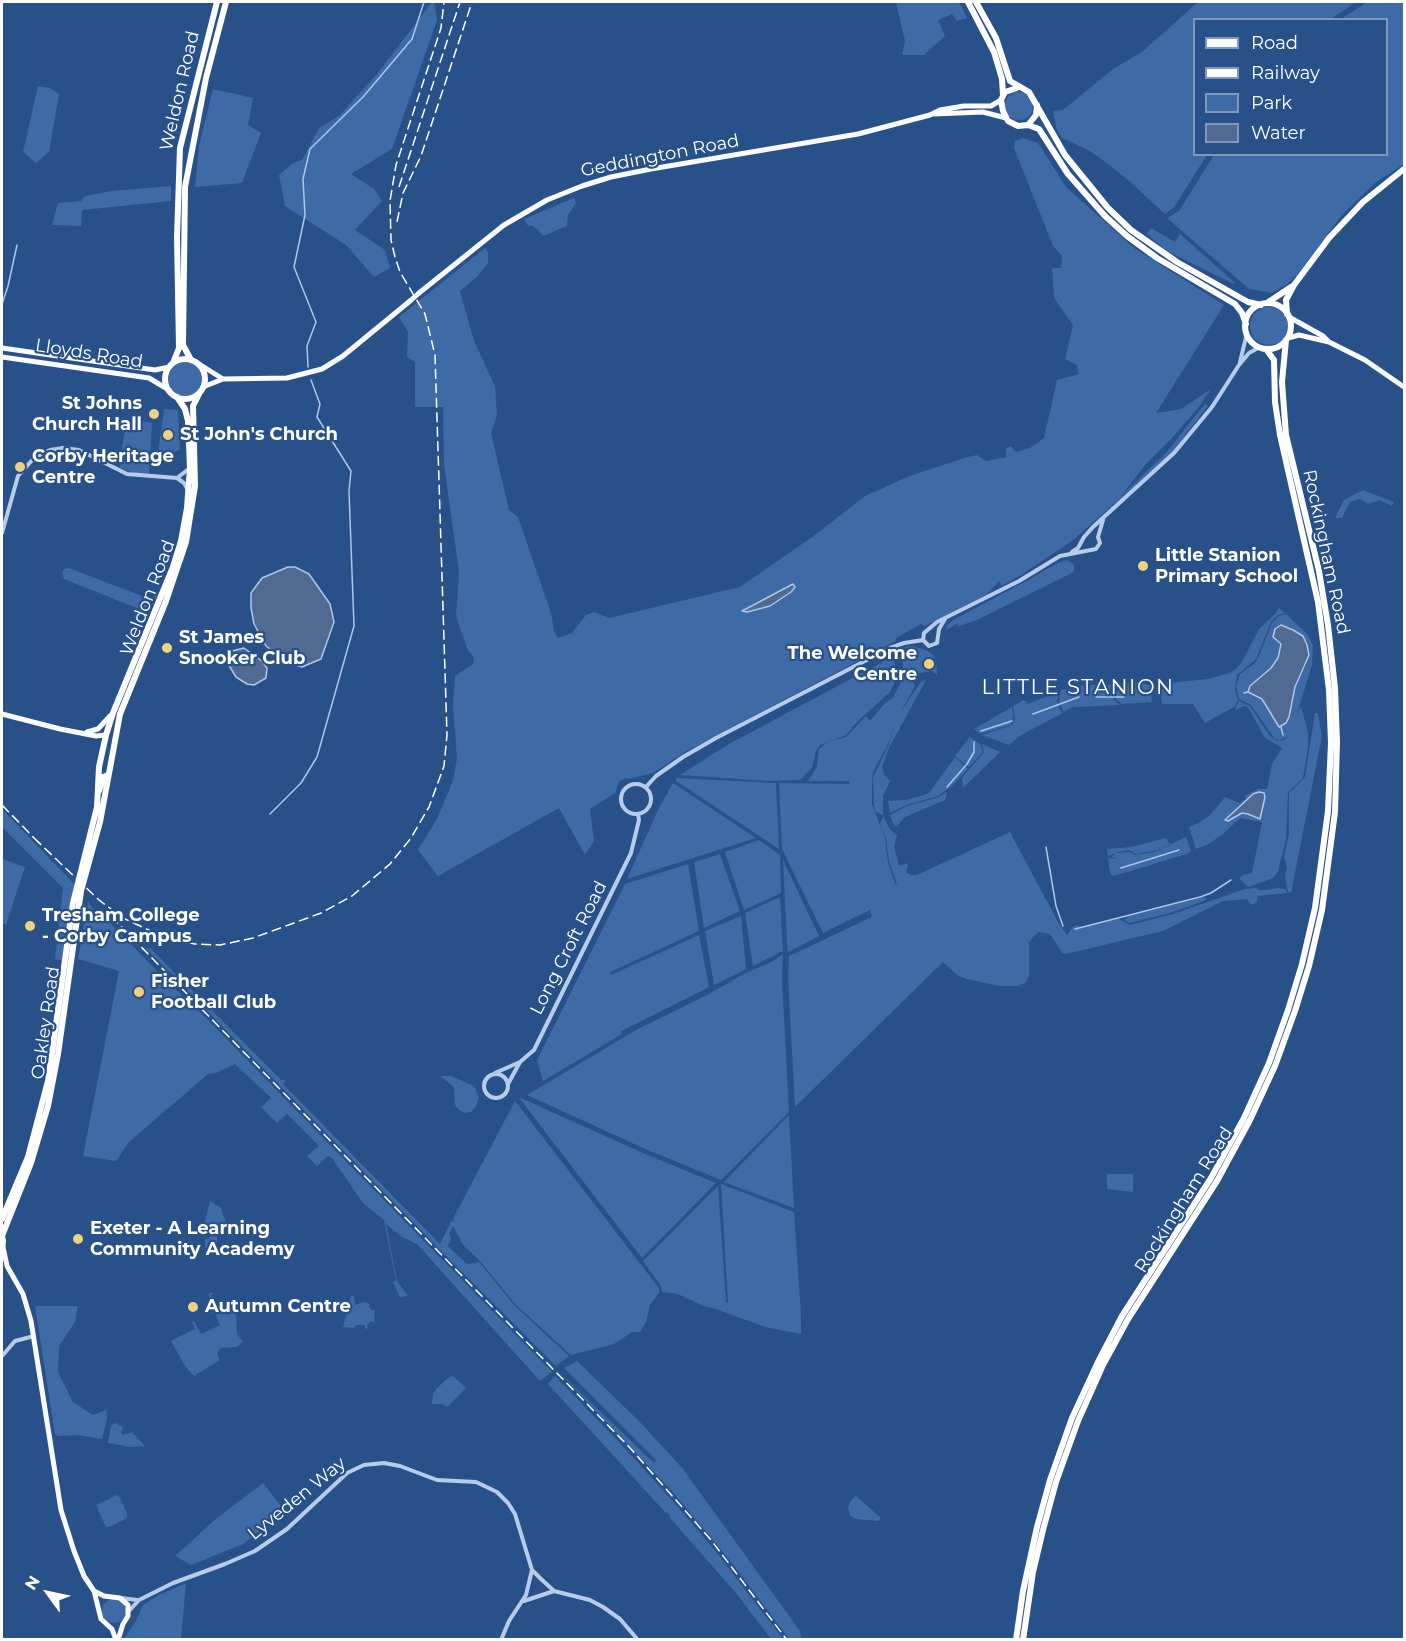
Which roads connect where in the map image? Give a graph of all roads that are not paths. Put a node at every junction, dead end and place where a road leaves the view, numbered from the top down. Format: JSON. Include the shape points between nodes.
{"nodes":[{"id":1,"x":217,"y":2,"type":"edge"},
{"id":2,"x":226,"y":2,"type":"edge"},
{"id":3,"x":968,"y":2,"type":"edge"},
{"id":4,"x":976,"y":2,"type":"edge"},
{"id":5,"x":1019,"y":88,"type":"junction"},
{"id":6,"x":1002,"y":98,"type":"junction"},
{"id":7,"x":1037,"y":104,"type":"junction"},
{"id":8,"x":934,"y":114,"type":"junction"},
{"id":9,"x":1006,"y":118,"type":"junction"},
{"id":10,"x":1028,"y":125,"type":"junction"},
{"id":11,"x":1404,"y":170,"type":"edge"},
{"id":12,"x":182,"y":188,"type":"junction"},
{"id":13,"x":181,"y":197,"type":"junction"},
{"id":14,"x":1294,"y":285,"type":"junction"},
{"id":15,"x":1262,"y":304,"type":"junction"},
{"id":16,"x":1288,"y":315,"type":"junction"},
{"id":17,"x":1246,"y":324,"type":"junction"},
{"id":18,"x":1246,"y":333,"type":"junction"},
{"id":19,"x":1287,"y":339,"type":"junction"},
{"id":20,"x":1329,"y":342,"type":"junction"},
{"id":21,"x":2,"y":348,"type":"edge"},
{"id":22,"x":1263,"y":348,"type":"junction"},
{"id":23,"x":2,"y":357,"type":"edge"},
{"id":24,"x":191,"y":360,"type":"junction"},
{"id":25,"x":199,"y":364,"type":"junction"},
{"id":26,"x":171,"y":365,"type":"junction"},
{"id":27,"x":1239,"y":365,"type":"junction"},
{"id":28,"x":223,"y":379,"type":"junction"},
{"id":29,"x":1404,"y":387,"type":"edge"},
{"id":30,"x":169,"y":390,"type":"junction"},
{"id":31,"x":202,"y":390,"type":"junction"},
{"id":32,"x":177,"y":397,"type":"junction"},
{"id":33,"x":189,"y":468,"type":"junction"},
{"id":34,"x":177,"y":478,"type":"junction"},
{"id":35,"x":188,"y":491,"type":"junction"},
{"id":36,"x":1104,"y":518,"type":"junction"},
{"id":37,"x":2,"y":533,"type":"edge"},
{"id":38,"x":1086,"y":535,"type":"junction"},
{"id":39,"x":1098,"y":537,"type":"junction"},
{"id":40,"x":1082,"y":542,"type":"junction"},
{"id":41,"x":1088,"y":550,"type":"junction"},
{"id":42,"x":1072,"y":552,"type":"junction"},
{"id":43,"x":946,"y":619,"type":"junction"},
{"id":44,"x":928,"y":630,"type":"junction"},
{"id":45,"x":938,"y":633,"type":"junction"},
{"id":46,"x":923,"y":640,"type":"junction"},
{"id":47,"x":116,"y":713,"type":"junction"},
{"id":48,"x":2,"y":714,"type":"edge"},
{"id":49,"x":82,"y":733,"type":"junction"},
{"id":50,"x":106,"y":735,"type":"junction"},
{"id":51,"x":96,"y":736,"type":"junction"},
{"id":52,"x":114,"y":739,"type":"joint"},
{"id":53,"x":103,"y":748,"type":"junction"},
{"id":54,"x":99,"y":767,"type":"junction"},
{"id":55,"x":108,"y":775,"type":"junction"},
{"id":56,"x":645,"y":787,"type":"junction"},
{"id":57,"x":99,"y":792,"type":"junction"},
{"id":58,"x":638,"y":814,"type":"junction"},
{"id":59,"x":520,"y":1062,"type":"junction"},
{"id":60,"x":495,"y":1073,"type":"junction"},
{"id":61,"x":508,"y":1084,"type":"junction"},
{"id":62,"x":2,"y":1219,"type":"edge"},
{"id":63,"x":2,"y":1236,"type":"edge"},
{"id":64,"x":2,"y":1248,"type":"edge"},
{"id":65,"x":4,"y":1264,"type":"edge"},
{"id":66,"x":34,"y":1336,"type":"junction"},
{"id":67,"x":2,"y":1356,"type":"edge"},
{"id":68,"x":532,"y":1570,"type":"junction"},
{"id":69,"x":542,"y":1581,"type":"junction"},
{"id":70,"x":530,"y":1582,"type":"junction"},
{"id":71,"x":528,"y":1588,"type":"junction"},
{"id":72,"x":554,"y":1591,"type":"junction"},
{"id":73,"x":94,"y":1592,"type":"junction"},
{"id":74,"x":543,"y":1594,"type":"junction"},
{"id":75,"x":536,"y":1596,"type":"junction"},
{"id":76,"x":110,"y":1597,"type":"junction"},
{"id":77,"x":120,"y":1598,"type":"junction"},
{"id":78,"x":139,"y":1600,"type":"junction"},
{"id":79,"x":523,"y":1601,"type":"junction"},
{"id":80,"x":99,"y":1609,"type":"junction"},
{"id":81,"x":129,"y":1611,"type":"junction"},
{"id":82,"x":123,"y":1624,"type":"junction"},
{"id":83,"x":108,"y":1626,"type":"junction"},
{"id":84,"x":117,"y":1640,"type":"edge"},
{"id":85,"x":501,"y":1640,"type":"edge"},
{"id":86,"x":638,"y":1640,"type":"edge"},
{"id":87,"x":1016,"y":1640,"type":"edge"},
{"id":88,"x":1023,"y":1640,"type":"edge"}],
"edges":[{"from":1,"to":12,"type":"highway","name":"Weldon Road","via":[[184,123],[180,148]]},
{"from":2,"to":12,"type":"highway","name":"Weldon Road"},
{"from":3,"to":6,"type":"highway","via":[[994,52],[1002,79]]},
{"from":4,"to":5,"type":"highway","via":[[996,38],[1007,76]]},
{"from":5,"to":6,"type":"highway","via":[[1009,89]]},
{"from":5,"to":7,"type":"highway","via":[[1029,92]]},
{"from":6,"to":8,"type":"main road","name":"Geddington Road","via":[[991,106],[958,107]]},
{"from":6,"to":9,"type":"highway"},
{"from":7,"to":10,"type":"highway","via":[[1036,115]]},
{"from":7,"to":15,"type":"highway","via":[[1075,168],[1119,219],[1177,262],[1248,302]]},
{"from":8,"to":9,"type":"main road","name":"Geddington Road","via":[[974,111]]},
{"from":8,"to":28,"type":"main road","name":"Geddington Road","bridge":true,"via":[[842,137],[611,177],[582,186],[547,200],[504,225],[322,369],[287,378]]},
{"from":9,"to":10,"type":"highway","via":[[1018,126]]},
{"from":10,"to":17,"type":"highway","via":[[1039,129],[1073,180],[1119,229],[1157,258],[1235,304]]},
{"from":11,"to":14,"type":"highway","via":[[1348,217]]},
{"from":12,"to":13,"type":"highway"},
{"from":13,"to":24,"type":"highway","via":[[183,345]]},
{"from":13,"to":26,"type":"highway","via":[[179,348]]},
{"from":14,"to":15,"type":"highway"},
{"from":14,"to":16,"type":"highway","via":[[1286,300]]},
{"from":15,"to":16,"type":"highway","via":[[1280,306]]},
{"from":15,"to":17,"type":"highway","via":[[1252,310]]},
{"from":16,"to":19,"type":"highway","via":[[1291,327]]},
{"from":16,"to":20,"type":"main road"},
{"from":17,"to":18,"type":"highway"},
{"from":18,"to":22,"type":"highway"},
{"from":18,"to":27,"type":"street"},
{"from":19,"to":20,"type":"main road","via":[[1299,334]]},
{"from":19,"to":22,"type":"highway","via":[[1278,347]]},
{"from":19,"to":88,"type":"highway","name":"Rockingham Road","via":[[1282,382],[1286,435],[1321,581],[1335,688],[1336,800],[1322,910],[1295,1011],[1255,1111],[1217,1181],[1128,1319],[1078,1421],[1045,1522]]},
{"from":20,"to":29,"type":"main road","via":[[1365,360]]},
{"from":21,"to":26,"type":"main road","name":"Lloyds Road","via":[[154,370]]},
{"from":22,"to":27,"type":"street","via":[[1249,353]]},
{"from":22,"to":87,"type":"highway","name":"Rockingham Road","via":[[1274,360],[1280,435],[1318,602],[1329,690],[1328,812],[1315,908],[1286,1017],[1244,1118],[1211,1178],[1122,1316],[1072,1418],[1037,1527]]},
{"from":23,"to":30,"type":"main road","name":"Lloyds Road","via":[[149,378]]},
{"from":24,"to":25,"type":"highway"},
{"from":24,"to":26,"type":"highway"},
{"from":25,"to":28,"type":"main road"},
{"from":25,"to":31,"type":"highway","via":[[204,372]]},
{"from":26,"to":30,"type":"highway","via":[[165,381]]},
{"from":27,"to":36,"type":"street","via":[[1187,439]]},
{"from":28,"to":31,"type":"main road"},
{"from":30,"to":32,"type":"highway"},
{"from":31,"to":32,"type":"highway","via":[[187,399]]},
{"from":31,"to":47,"type":"highway","name":"Weldon Road","via":[[193,406],[195,486],[186,542],[166,601]]},
{"from":32,"to":33,"type":"highway","name":"Weldon Road","via":[[188,421]]},
{"from":33,"to":34,"type":"street"},
{"from":33,"to":35,"type":"highway","name":"Weldon Road"},
{"from":34,"to":35,"type":"street"},
{"from":34,"to":37,"type":"street","via":[[127,474],[78,450],[50,450],[34,458],[18,476]]},
{"from":35,"to":47,"type":"highway","name":"Weldon Road","via":[[173,567]]},
{"from":36,"to":38,"type":"street"},
{"from":36,"to":39,"type":"street"},
{"from":38,"to":39,"type":"street"},
{"from":38,"to":40,"type":"street"},
{"from":39,"to":41,"type":"street","via":[[1098,547]]},
{"from":40,"to":41,"type":"street"},
{"from":40,"to":42,"type":"street"},
{"from":41,"to":42,"type":"street"},
{"from":42,"to":43,"type":"street"},
{"from":43,"to":44,"type":"street"},
{"from":43,"to":45,"type":"street"},
{"from":44,"to":45,"type":"street"},
{"from":44,"to":46,"type":"street"},
{"from":45,"to":46,"type":"street","via":[[935,645],[926,645]]},
{"from":46,"to":56,"type":"street","via":[[890,648],[716,738]]},
{"from":47,"to":49,"type":"main road","via":[[98,729]]},
{"from":47,"to":50,"type":"highway","via":[[110,734]]},
{"from":47,"to":52,"type":"highway","name":"Weldon Road"},
{"from":48,"to":49,"type":"main road"},
{"from":49,"to":51,"type":"main road"},
{"from":50,"to":51,"type":"main road"},
{"from":50,"to":53,"type":"highway","name":"Oakley Road"},
{"from":51,"to":53,"type":"main road"},
{"from":52,"to":55,"type":"highway","name":"Oakley Road"},
{"from":53,"to":54,"type":"highway","name":"Oakley Road"},
{"from":54,"to":55,"type":"highway"},
{"from":54,"to":57,"type":"highway","name":"Oakley Road"},
{"from":55,"to":57,"type":"highway"},
{"from":55,"to":63,"type":"highway","name":"Oakley Road","via":[[81,891],[48,1106]]},
{"from":56,"to":58,"type":"street","via":[[651,800],[647,809]]},
{"from":56,"to":58,"type":"street","via":[[632,784],[622,794],[623,807]]},
{"from":57,"to":62,"type":"highway","name":"Oakley Road","via":[[76,886],[46,1089],[28,1157]]},
{"from":58,"to":59,"type":"street","name":"Long Croft Road","via":[[631,853],[534,1050]]},
{"from":59,"to":60,"type":"street","name":"Long Croft Road"},
{"from":59,"to":61,"type":"street"},
{"from":60,"to":61,"type":"street"},
{"from":60,"to":61,"type":"street","via":[[483,1084],[485,1093],[497,1098],[504,1095]]},
{"from":63,"to":64,"type":"highway"},
{"from":64,"to":65,"type":"main road"},
{"from":65,"to":66,"type":"main road","via":[[23,1294]]},
{"from":66,"to":67,"type":"street","via":[[12,1343]]},
{"from":66,"to":73,"type":"main road","via":[[61,1510],[84,1576]]},
{"from":68,"to":69,"type":"street","name":"Lyveden Way"},
{"from":68,"to":70,"type":"street","name":"Lyveden Way"},
{"from":68,"to":78,"type":"street","name":"Lyveden Way","via":[[517,1518],[497,1492],[476,1482],[437,1480],[400,1466],[378,1463],[341,1477],[290,1526],[261,1547]]},
{"from":69,"to":70,"type":"street","via":[[534,1578]]},
{"from":69,"to":72,"type":"street","name":"Lyveden Way"},
{"from":69,"to":74,"type":"street","via":[[546,1587]]},
{"from":70,"to":71,"type":"street"},
{"from":71,"to":75,"type":"street"},
{"from":71,"to":79,"type":"street"},
{"from":72,"to":74,"type":"street","name":"Lyveden Way"},
{"from":72,"to":86,"type":"street","name":"Lyveden Way","via":[[603,1607]]},
{"from":73,"to":76,"type":"main road"},
{"from":73,"to":80,"type":"main road"},
{"from":74,"to":75,"type":"street"},
{"from":75,"to":79,"type":"street"},
{"from":76,"to":77,"type":"main road"},
{"from":76,"to":80,"type":"main road"},
{"from":77,"to":78,"type":"street"},
{"from":77,"to":81,"type":"main road"},
{"from":78,"to":81,"type":"street","name":"Lyveden Way"},
{"from":79,"to":85,"type":"street"},
{"from":80,"to":83,"type":"main road","via":[[100,1619]]},
{"from":81,"to":82,"type":"main road"},
{"from":82,"to":83,"type":"main road"},
{"from":82,"to":84,"type":"main road"},
{"from":83,"to":84,"type":"main road"}]}
